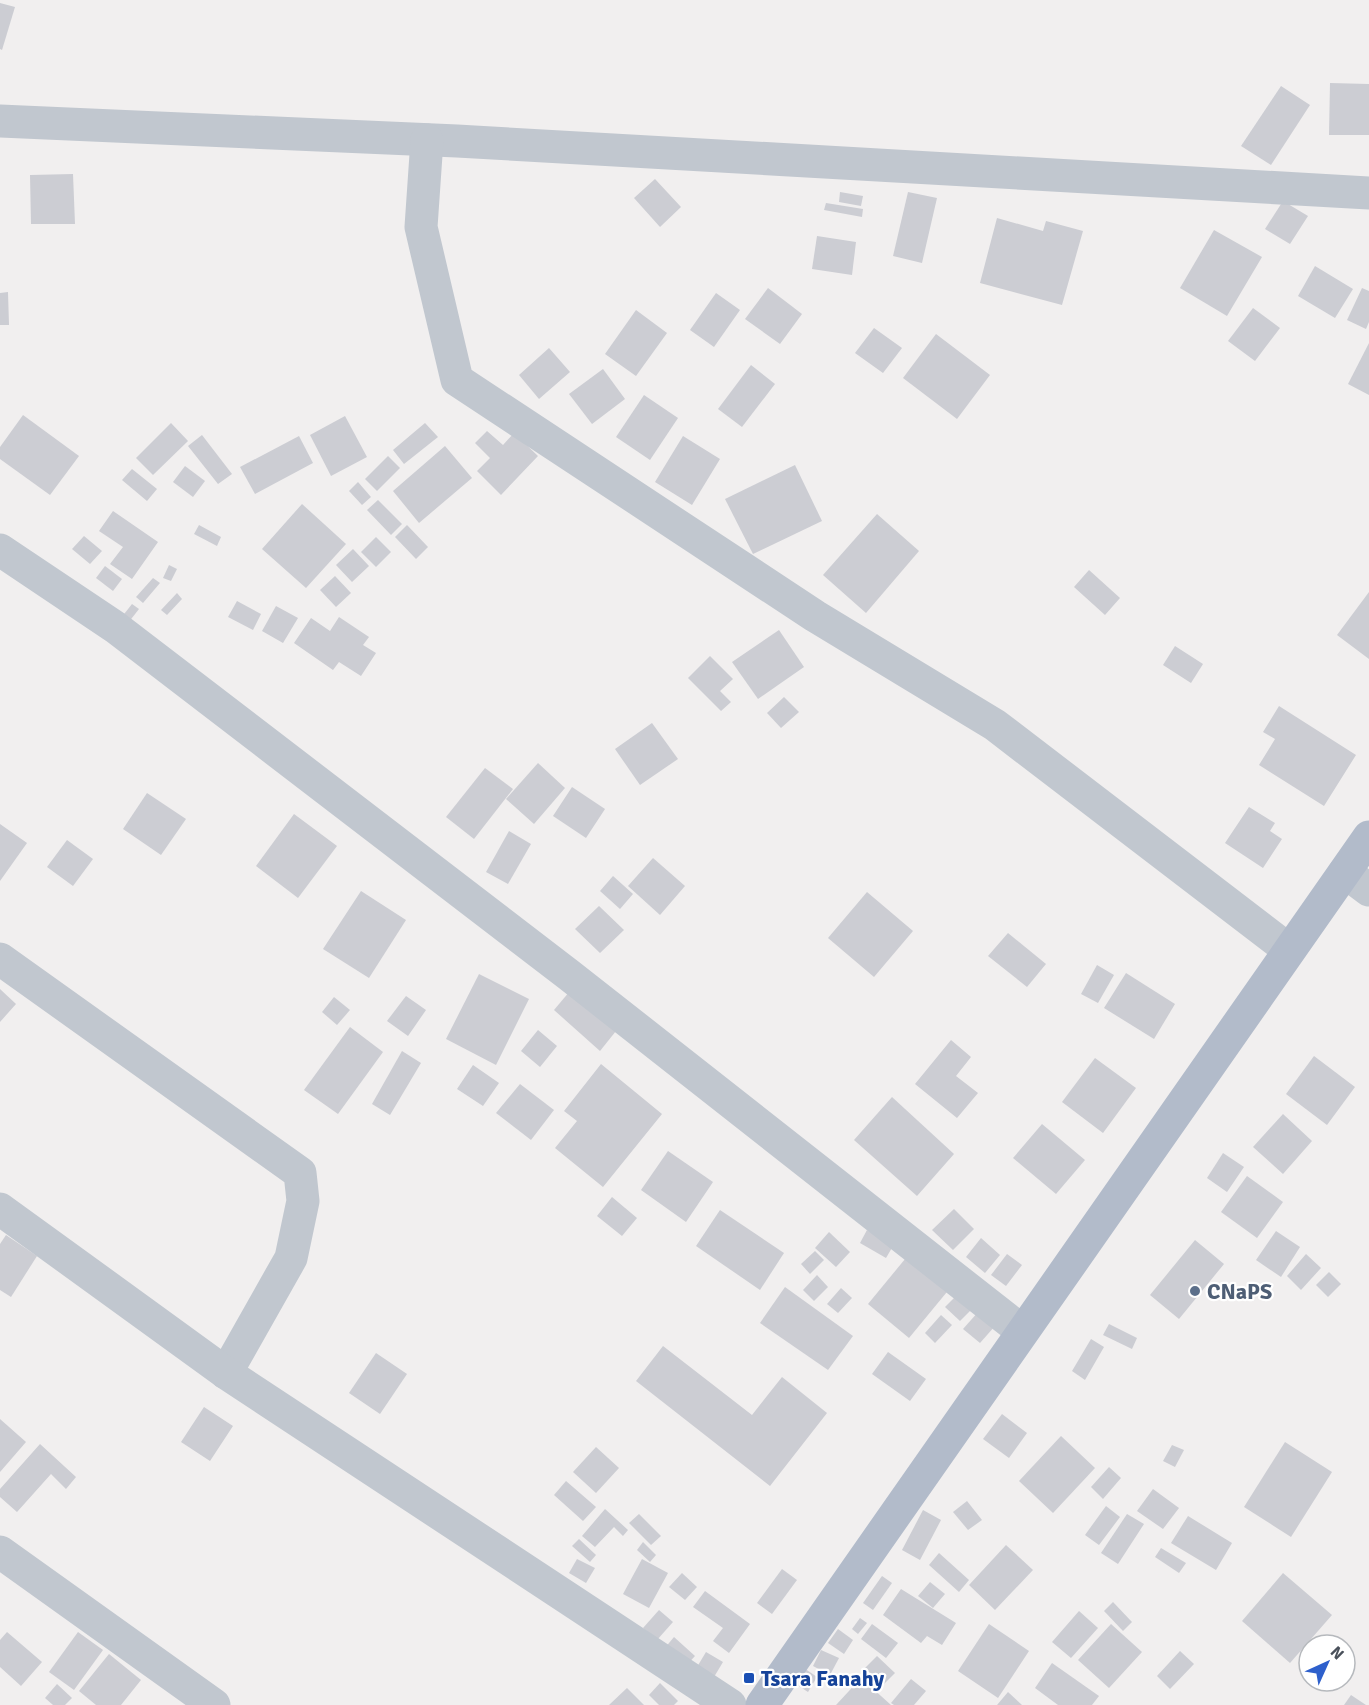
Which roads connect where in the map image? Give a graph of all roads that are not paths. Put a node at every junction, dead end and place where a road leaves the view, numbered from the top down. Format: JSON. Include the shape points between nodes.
{"nodes":[{"id":1,"x":0,"y":121,"type":"edge"},
{"id":2,"x":427,"y":140,"type":"junction"},
{"id":3,"x":1369,"y":193,"type":"edge"},
{"id":4,"x":0,"y":550,"type":"edge"},
{"id":5,"x":1369,"y":837,"type":"edge"},
{"id":6,"x":1357,"y":881,"type":"edge"},
{"id":7,"x":1289,"y":950,"type":"junction"},
{"id":8,"x":0,"y":959,"type":"edge"},
{"id":9,"x":0,"y":1209,"type":"edge"},
{"id":10,"x":1022,"y":1331,"type":"junction"},
{"id":11,"x":226,"y":1373,"type":"junction"},
{"id":12,"x":0,"y":1551,"type":"edge"},
{"id":13,"x":214,"y":1705,"type":"edge"},
{"id":14,"x":730,"y":1705,"type":"edge"},
{"id":15,"x":762,"y":1705,"type":"edge"}],
"edges":[{"from":1,"to":2,"type":"street"},
{"from":2,"to":3,"type":"street"},
{"from":2,"to":7,"type":"street","via":[[421,227],[457,380],[815,616],[995,725]]},
{"from":4,"to":10,"type":"street","via":[[115,627],[503,924]]},
{"from":5,"to":6,"type":"main road"},
{"from":6,"to":7,"type":"main road"},
{"from":7,"to":10,"type":"main road"},
{"from":8,"to":11,"type":"street","via":[[300,1173],[303,1201],[291,1258]]},
{"from":9,"to":11,"type":"street"},
{"from":10,"to":15,"type":"main road"},
{"from":11,"to":14,"type":"street"},
{"from":12,"to":13,"type":"street"}]}
